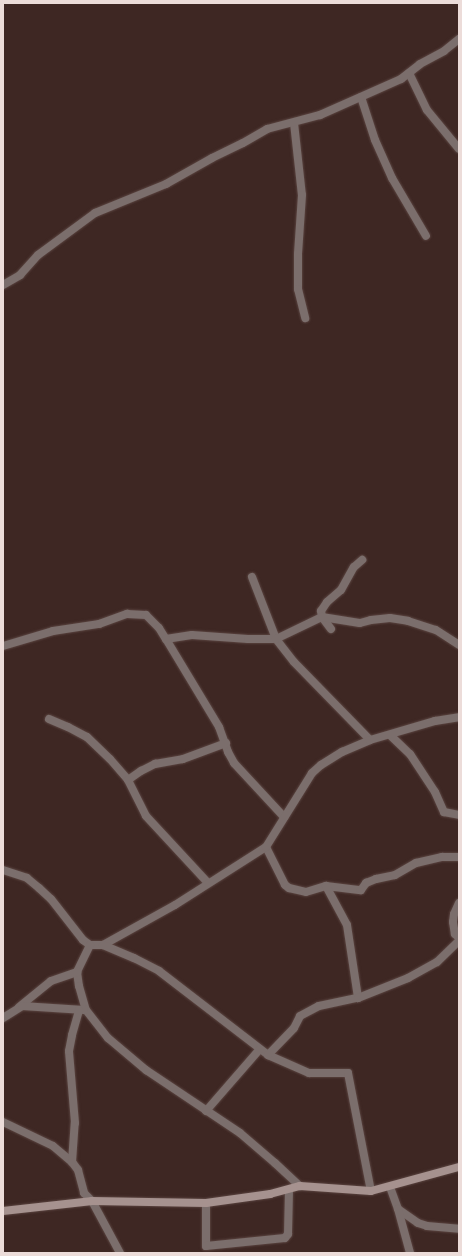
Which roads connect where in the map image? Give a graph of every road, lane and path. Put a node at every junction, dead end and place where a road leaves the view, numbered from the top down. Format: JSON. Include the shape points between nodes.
{"nodes":[{"id":1,"x":459,"y":39,"type":"edge"},
{"id":2,"x":409,"y":73,"type":"junction"},
{"id":3,"x":361,"y":97,"type":"junction"},
{"id":4,"x":294,"y":122,"type":"junction"},
{"id":5,"x":459,"y":148,"type":"edge"},
{"id":6,"x":426,"y":236,"type":"dead end"},
{"id":7,"x":3,"y":285,"type":"edge"},
{"id":8,"x":305,"y":318,"type":"dead end"},
{"id":9,"x":362,"y":560,"type":"dead end"},
{"id":10,"x":252,"y":577,"type":"dead end"},
{"id":11,"x":322,"y":617,"type":"junction"},
{"id":12,"x":331,"y":629,"type":"dead end"},
{"id":13,"x":166,"y":638,"type":"junction"},
{"id":14,"x":276,"y":639,"type":"junction"},
{"id":15,"x":459,"y":645,"type":"edge"},
{"id":16,"x":3,"y":646,"type":"edge"},
{"id":17,"x":459,"y":717,"type":"edge"},
{"id":18,"x":49,"y":719,"type":"dead end"},
{"id":19,"x":390,"y":735,"type":"junction"},
{"id":20,"x":370,"y":740,"type":"junction"},
{"id":21,"x":226,"y":743,"type":"junction"},
{"id":22,"x":128,"y":780,"type":"junction"},
{"id":23,"x":459,"y":814,"type":"edge"},
{"id":24,"x":284,"y":817,"type":"junction"},
{"id":25,"x":266,"y":847,"type":"junction"},
{"id":26,"x":459,"y":857,"type":"edge"},
{"id":27,"x":4,"y":869,"type":"edge"},
{"id":28,"x":208,"y":883,"type":"junction"},
{"id":29,"x":326,"y":886,"type":"junction"},
{"id":30,"x":459,"y":903,"type":"edge"},
{"id":31,"x":459,"y":938,"type":"edge"},
{"id":32,"x":459,"y":941,"type":"edge"},
{"id":33,"x":90,"y":945,"type":"junction"},
{"id":34,"x":104,"y":945,"type":"junction"},
{"id":35,"x":77,"y":972,"type":"junction"},
{"id":36,"x":358,"y":998,"type":"junction"},
{"id":37,"x":19,"y":1007,"type":"junction"},
{"id":38,"x":83,"y":1010,"type":"junction"},
{"id":39,"x":3,"y":1018,"type":"edge"},
{"id":40,"x":259,"y":1050,"type":"junction"},
{"id":41,"x":268,"y":1055,"type":"junction"},
{"id":42,"x":206,"y":1111,"type":"junction"},
{"id":43,"x":3,"y":1122,"type":"edge"},
{"id":44,"x":72,"y":1162,"type":"junction"},
{"id":45,"x":459,"y":1167,"type":"edge"},
{"id":46,"x":300,"y":1186,"type":"junction"},
{"id":47,"x":390,"y":1187,"type":"junction"},
{"id":48,"x":289,"y":1190,"type":"junction"},
{"id":49,"x":371,"y":1191,"type":"junction"},
{"id":50,"x":92,"y":1202,"type":"junction"},
{"id":51,"x":206,"y":1204,"type":"junction"},
{"id":52,"x":398,"y":1209,"type":"junction"},
{"id":53,"x":3,"y":1211,"type":"edge"},
{"id":54,"x":459,"y":1229,"type":"edge"},
{"id":55,"x":120,"y":1253,"type":"edge"},
{"id":56,"x":410,"y":1253,"type":"edge"}],
"edges":[{"from":1,"to":2,"type":"street"},
{"from":2,"to":3,"type":"street"},
{"from":2,"to":5,"type":"street","via":[[427,110]]},
{"from":3,"to":4,"type":"street","via":[[320,115]]},
{"from":3,"to":6,"type":"street","via":[[375,140],[392,178]]},
{"from":4,"to":7,"type":"street","via":[[258,132],[244,143],[166,184],[95,213],[38,255],[20,275]]},
{"from":4,"to":8,"type":"street","via":[[302,195],[298,289]]},
{"from":9,"to":11,"type":"street","via":[[354,567],[341,590],[327,602],[321,611]]},
{"from":10,"to":14,"type":"street"},
{"from":11,"to":12,"type":"street"},
{"from":11,"to":14,"type":"street"},
{"from":11,"to":15,"type":"street","via":[[360,623],[381,618],[400,619],[436,630]]},
{"from":13,"to":14,"type":"street","via":[[192,635],[248,640]]},
{"from":13,"to":16,"type":"street","via":[[146,615],[127,614],[95,625],[53,631]]},
{"from":13,"to":21,"type":"street"},
{"from":14,"to":20,"type":"street","via":[[299,668]]},
{"from":17,"to":19,"type":"street","via":[[424,724]]},
{"from":18,"to":22,"type":"street","via":[[95,743]]},
{"from":19,"to":20,"type":"street"},
{"from":19,"to":23,"type":"street","via":[[410,754],[435,792],[444,812]]},
{"from":20,"to":24,"type":"street","via":[[342,752],[312,773]]},
{"from":21,"to":22,"type":"street","via":[[183,759],[155,764]]},
{"from":21,"to":24,"type":"street","via":[[228,752],[238,768]]},
{"from":22,"to":28,"type":"street","via":[[146,816]]},
{"from":24,"to":25,"type":"street"},
{"from":25,"to":28,"type":"street"},
{"from":25,"to":29,"type":"street","via":[[286,886],[306,892]]},
{"from":26,"to":29,"type":"street","via":[[442,857],[416,863],[395,876],[366,883],[361,890]]},
{"from":27,"to":33,"type":"street","via":[[26,878],[39,888],[56,904],[83,940]]},
{"from":28,"to":34,"type":"street"},
{"from":29,"to":36,"type":"street","via":[[347,925]]},
{"from":30,"to":31,"type":"street","via":[[454,914],[455,934]]},
{"from":32,"to":36,"type":"street","via":[[437,962]]},
{"from":33,"to":34,"type":"street"},
{"from":33,"to":35,"type":"street"},
{"from":34,"to":40,"type":"street","via":[[159,971]]},
{"from":35,"to":37,"type":"street","via":[[51,981]]},
{"from":35,"to":38,"type":"street"},
{"from":36,"to":41,"type":"street","via":[[319,1006],[300,1016],[294,1028]]},
{"from":37,"to":38,"type":"street"},
{"from":37,"to":39,"type":"street"},
{"from":38,"to":42,"type":"street","via":[[108,1038],[146,1070]]},
{"from":38,"to":44,"type":"street","via":[[72,1035],[69,1051],[75,1123]]},
{"from":40,"to":41,"type":"street"},
{"from":40,"to":42,"type":"street"},
{"from":41,"to":49,"type":"street","via":[[310,1073],[348,1073]]},
{"from":42,"to":46,"type":"street","via":[[255,1146]]},
{"from":43,"to":44,"type":"street","via":[[53,1146]]},
{"from":44,"to":50,"type":"street","via":[[78,1170],[84,1193]]},
{"from":45,"to":47,"type":"street"},
{"from":46,"to":48,"type":"street"},
{"from":46,"to":49,"type":"street"},
{"from":47,"to":49,"type":"street"},
{"from":47,"to":52,"type":"street"},
{"from":48,"to":51,"type":"street"},
{"from":48,"to":51,"type":"street","via":[[288,1234],[285,1238],[206,1246]]},
{"from":50,"to":51,"type":"street"},
{"from":50,"to":53,"type":"street"},
{"from":50,"to":55,"type":"street"},
{"from":52,"to":54,"type":"street","via":[[427,1226]]},
{"from":52,"to":56,"type":"street"}]}
